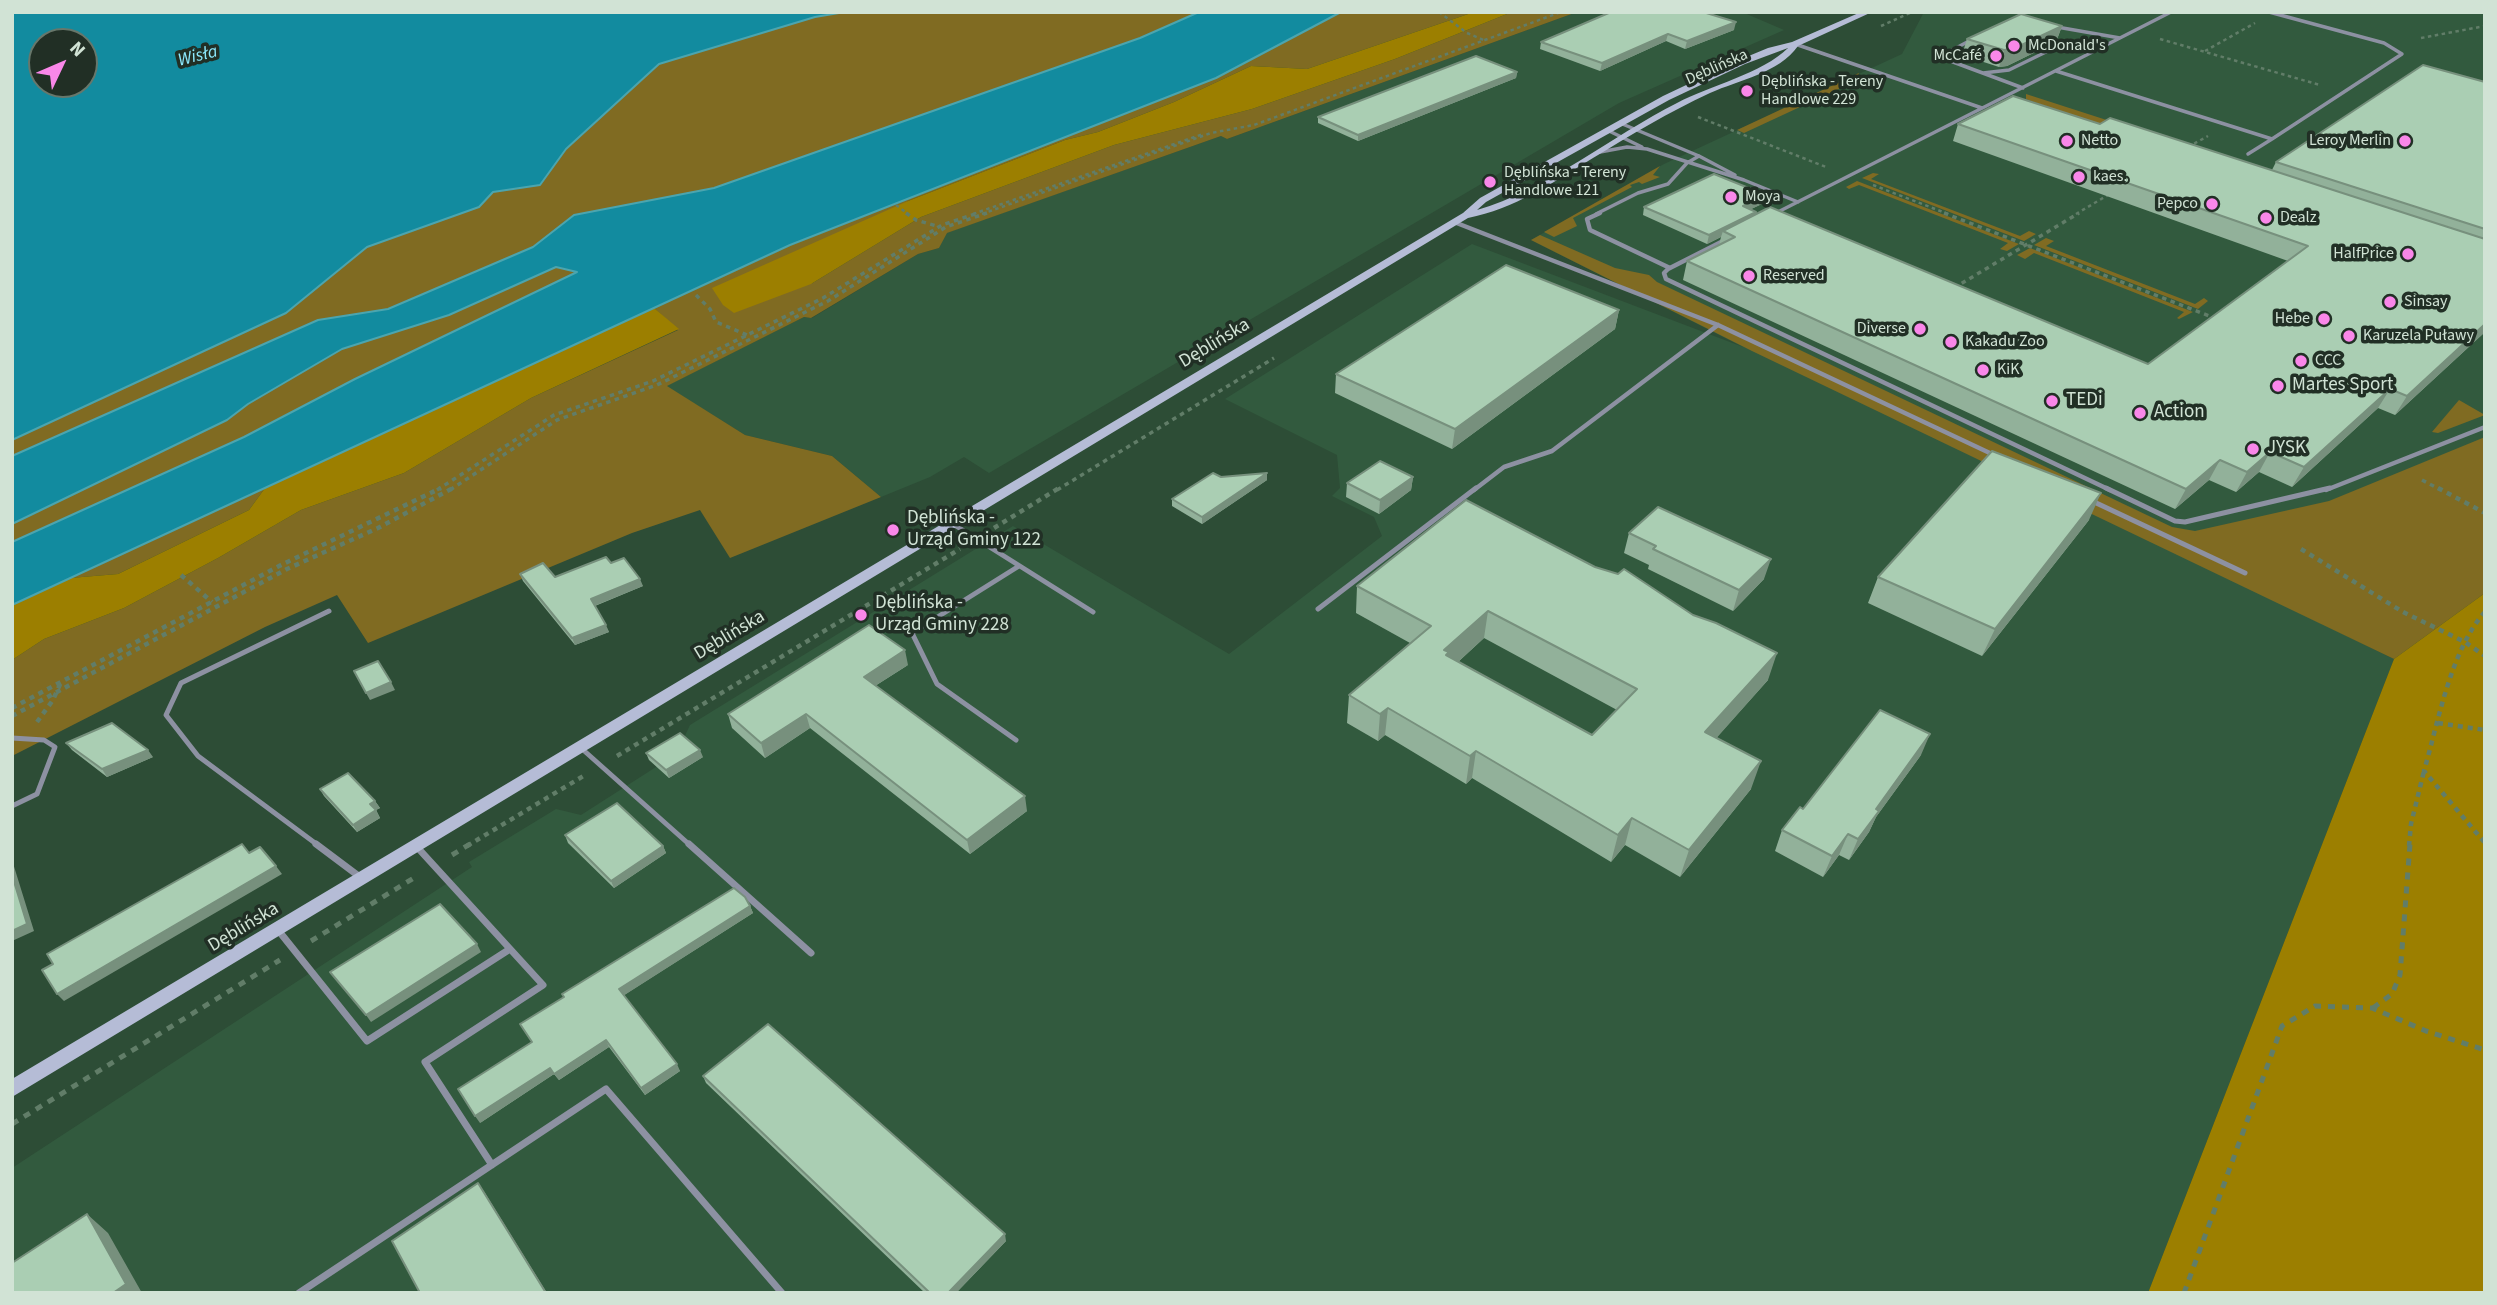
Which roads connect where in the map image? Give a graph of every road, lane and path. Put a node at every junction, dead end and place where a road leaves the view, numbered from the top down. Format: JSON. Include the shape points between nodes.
{"nodes":[{"id":1,"x":1439,"y":12,"type":"edge"},
{"id":2,"x":1554,"y":12,"type":"edge"},
{"id":3,"x":1561,"y":12,"type":"edge"},
{"id":4,"x":1868,"y":12,"type":"edge"},
{"id":5,"x":2171,"y":12,"type":"edge"},
{"id":6,"x":2271,"y":13,"type":"edge"},
{"id":7,"x":2485,"y":26,"type":"edge"},
{"id":8,"x":2054,"y":27,"type":"edge"},
{"id":9,"x":2133,"y":31,"type":"junction"},
{"id":10,"x":1982,"y":35,"type":"edge"},
{"id":11,"x":2119,"y":38,"type":"junction"},
{"id":12,"x":2421,"y":38,"type":"dead end"},
{"id":13,"x":1486,"y":41,"type":"junction"},
{"id":14,"x":1794,"y":44,"type":"junction"},
{"id":15,"x":2096,"y":50,"type":"junction"},
{"id":16,"x":2204,"y":52,"type":"junction"},
{"id":17,"x":1969,"y":70,"type":"junction"},
{"id":18,"x":2056,"y":71,"type":"junction"},
{"id":19,"x":2023,"y":88,"type":"junction"},
{"id":20,"x":2344,"y":92,"type":"junction"},
{"id":21,"x":2005,"y":96,"type":"junction"},
{"id":22,"x":2018,"y":100,"type":"edge"},
{"id":23,"x":1982,"y":108,"type":"junction"},
{"id":24,"x":1708,"y":113,"type":"dead end"},
{"id":25,"x":1698,"y":117,"type":"junction"},
{"id":26,"x":1619,"y":123,"type":"junction"},
{"id":27,"x":1634,"y":129,"type":"junction"},
{"id":28,"x":1607,"y":130,"type":"junction"},
{"id":29,"x":2214,"y":132,"type":"dead end"},
{"id":30,"x":1622,"y":137,"type":"junction"},
{"id":31,"x":1657,"y":138,"type":"junction"},
{"id":32,"x":2272,"y":139,"type":"junction"},
{"id":33,"x":2185,"y":148,"type":"edge"},
{"id":34,"x":1647,"y":149,"type":"junction"},
{"id":35,"x":1594,"y":154,"type":"junction"},
{"id":36,"x":2248,"y":154,"type":"dead end"},
{"id":37,"x":1699,"y":156,"type":"junction"},
{"id":38,"x":1687,"y":163,"type":"junction"},
{"id":39,"x":1849,"y":176,"type":"junction"},
{"id":40,"x":1744,"y":180,"type":"junction"},
{"id":41,"x":2117,"y":187,"type":"edge"},
{"id":42,"x":1798,"y":202,"type":"junction"},
{"id":43,"x":896,"y":205,"type":"dead end"},
{"id":44,"x":1767,"y":218,"type":"edge"},
{"id":45,"x":1460,"y":219,"type":"junction"},
{"id":46,"x":941,"y":228,"type":"junction"},
{"id":47,"x":1732,"y":236,"type":"edge"},
{"id":48,"x":2026,"y":245,"type":"junction"},
{"id":49,"x":1670,"y":268,"type":"junction"},
{"id":50,"x":1946,"y":293,"type":"edge"},
{"id":51,"x":696,"y":295,"type":"dead end"},
{"id":52,"x":2228,"y":323,"type":"edge"},
{"id":53,"x":1718,"y":325,"type":"junction"},
{"id":54,"x":748,"y":336,"type":"junction"},
{"id":55,"x":1276,"y":357,"type":"dead end"},
{"id":56,"x":2485,"y":427,"type":"edge"},
{"id":57,"x":1994,"y":456,"type":"edge"},
{"id":58,"x":2422,"y":480,"type":"dead end"},
{"id":59,"x":2082,"y":497,"type":"edge"},
{"id":60,"x":2485,"y":513,"type":"edge"},
{"id":61,"x":953,"y":524,"type":"junction"},
{"id":62,"x":976,"y":539,"type":"junction"},
{"id":63,"x":2301,"y":549,"type":"dead end"},
{"id":64,"x":1019,"y":566,"type":"junction"},
{"id":65,"x":2245,"y":573,"type":"dead end"},
{"id":66,"x":181,"y":575,"type":"dead end"},
{"id":67,"x":211,"y":601,"type":"junction"},
{"id":68,"x":218,"y":606,"type":"junction"},
{"id":69,"x":1318,"y":609,"type":"dead end"},
{"id":70,"x":330,"y":611,"type":"dead end"},
{"id":71,"x":1093,"y":612,"type":"dead end"},
{"id":72,"x":2485,"y":612,"type":"edge"},
{"id":73,"x":2465,"y":642,"type":"junction"},
{"id":74,"x":2485,"y":656,"type":"edge"},
{"id":75,"x":61,"y":682,"type":"junction"},
{"id":76,"x":57,"y":692,"type":"junction"},
{"id":77,"x":12,"y":708,"type":"edge"},
{"id":78,"x":12,"y":716,"type":"edge"},
{"id":79,"x":2438,"y":723,"type":"junction"},
{"id":80,"x":2485,"y":730,"type":"edge"},
{"id":81,"x":12,"y":738,"type":"edge"},
{"id":82,"x":1016,"y":740,"type":"dead end"},
{"id":83,"x":582,"y":748,"type":"junction"},
{"id":84,"x":601,"y":765,"type":"junction"},
{"id":85,"x":2424,"y":771,"type":"junction"},
{"id":86,"x":12,"y":806,"type":"edge"},
{"id":87,"x":2485,"y":843,"type":"edge"},
{"id":88,"x":417,"y":846,"type":"junction"},
{"id":89,"x":434,"y":866,"type":"junction"},
{"id":90,"x":362,"y":879,"type":"junction"},
{"id":91,"x":278,"y":930,"type":"junction"},
{"id":92,"x":510,"y":949,"type":"junction"},
{"id":93,"x":295,"y":951,"type":"junction"},
{"id":94,"x":811,"y":954,"type":"dead end"},
{"id":95,"x":2372,"y":1008,"type":"junction"},
{"id":96,"x":2485,"y":1050,"type":"edge"},
{"id":97,"x":12,"y":1089,"type":"edge"},
{"id":98,"x":12,"y":1124,"type":"edge"},
{"id":99,"x":492,"y":1165,"type":"junction"},
{"id":100,"x":299,"y":1293,"type":"edge"},
{"id":101,"x":782,"y":1293,"type":"edge"},
{"id":102,"x":2184,"y":1293,"type":"edge"}],
"edges":[{"from":1,"to":13,"type":"path"},
{"from":2,"to":13,"type":"path"},
{"from":3,"to":13,"type":"path"},
{"from":4,"to":14,"type":"main road","name":"Dęblińska"},
{"from":5,"to":9,"type":"lane"},
{"from":6,"to":16,"type":"path"},
{"from":6,"to":20,"type":"lane","via":[[2385,43],[2401,52]]},
{"from":7,"to":12,"type":"path"},
{"from":8,"to":11,"type":"lane"},
{"from":9,"to":11,"type":"lane"},
{"from":9,"to":16,"type":"path"},
{"from":10,"to":17,"type":"lane","via":[[1943,54]]},
{"from":11,"to":15,"type":"lane"},
{"from":13,"to":46,"type":"path","via":[[1249,124],[1198,135]]},
{"from":14,"to":23,"type":"lane"},
{"from":14,"to":26,"type":"main road","name":"Dęblińska","via":[[1742,62]]},
{"from":14,"to":27,"type":"main road","name":"Dęblińska","via":[[1785,55]]},
{"from":15,"to":17,"type":"lane","via":[[2052,49],[2009,71]]},
{"from":15,"to":18,"type":"lane"},
{"from":16,"to":20,"type":"path"},
{"from":17,"to":19,"type":"lane"},
{"from":18,"to":19,"type":"lane"},
{"from":18,"to":32,"type":"lane"},
{"from":19,"to":21,"type":"lane"},
{"from":20,"to":32,"type":"lane"},
{"from":21,"to":22,"type":"lane"},
{"from":21,"to":23,"type":"lane"},
{"from":23,"to":39,"type":"lane"},
{"from":24,"to":25,"type":"path"},
{"from":25,"to":31,"type":"path"},
{"from":25,"to":39,"type":"path"},
{"from":26,"to":27,"type":"lane"},
{"from":26,"to":28,"type":"main road","name":"Dęblińska"},
{"from":27,"to":30,"type":"main road","name":"Dęblińska"},
{"from":27,"to":31,"type":"lane"},
{"from":28,"to":30,"type":"lane"},
{"from":28,"to":45,"type":"main road","name":"Dęblińska","via":[[1483,200]]},
{"from":29,"to":33,"type":"path"},
{"from":30,"to":34,"type":"lane"},
{"from":30,"to":35,"type":"main road","name":"Dęblińska"},
{"from":31,"to":37,"type":"lane"},
{"from":32,"to":36,"type":"lane"},
{"from":34,"to":35,"type":"lane","via":[[1627,147]]},
{"from":34,"to":38,"type":"lane"},
{"from":35,"to":45,"type":"main road","name":"Dęblińska","via":[[1503,205]]},
{"from":37,"to":38,"type":"lane"},
{"from":37,"to":40,"type":"lane"},
{"from":38,"to":40,"type":"lane"},
{"from":38,"to":49,"type":"lane","via":[[1668,184],[1638,192],[1587,219],[1590,230]]},
{"from":39,"to":42,"type":"lane"},
{"from":39,"to":48,"type":"path"},
{"from":40,"to":42,"type":"lane"},
{"from":41,"to":48,"type":"path"},
{"from":42,"to":44,"type":"lane"},
{"from":43,"to":46,"type":"path"},
{"from":45,"to":53,"type":"lane"},
{"from":45,"to":61,"type":"main road","name":"Dęblińska"},
{"from":46,"to":54,"type":"path"},
{"from":47,"to":49,"type":"lane"},
{"from":48,"to":50,"type":"path"},
{"from":48,"to":52,"type":"path"},
{"from":49,"to":56,"type":"lane","via":[[1664,273],[1670,283],[2181,522],[2321,492]]},
{"from":51,"to":54,"type":"path","via":[[716,322]]},
{"from":53,"to":57,"type":"lane"},
{"from":53,"to":69,"type":"lane","via":[[1552,451],[1504,467]]},
{"from":54,"to":67,"type":"path","via":[[653,381],[554,415],[441,488]]},
{"from":54,"to":68,"type":"path","via":[[657,385],[557,420],[450,491]]},
{"from":55,"to":62,"type":"path"},
{"from":58,"to":60,"type":"path"},
{"from":59,"to":65,"type":"lane"},
{"from":61,"to":62,"type":"lane"},
{"from":61,"to":83,"type":"main road","name":"Dęblińska"},
{"from":62,"to":64,"type":"lane"},
{"from":62,"to":84,"type":"path"},
{"from":63,"to":73,"type":"path","via":[[2403,612]]},
{"from":64,"to":71,"type":"lane"},
{"from":64,"to":82,"type":"lane","via":[[912,633],[937,684]]},
{"from":66,"to":67,"type":"path"},
{"from":67,"to":68,"type":"path"},
{"from":67,"to":75,"type":"path"},
{"from":68,"to":76,"type":"path"},
{"from":70,"to":90,"type":"lane","via":[[181,683],[166,715],[198,756]]},
{"from":72,"to":73,"type":"path","via":[[2477,616]]},
{"from":73,"to":74,"type":"path"},
{"from":73,"to":79,"type":"path"},
{"from":75,"to":76,"type":"path"},
{"from":75,"to":77,"type":"path"},
{"from":76,"to":78,"type":"path"},
{"from":79,"to":80,"type":"path"},
{"from":79,"to":85,"type":"path"},
{"from":81,"to":86,"type":"lane","via":[[44,740],[55,747],[37,794]]},
{"from":83,"to":84,"type":"lane"},
{"from":83,"to":88,"type":"main road","name":"Dęblińska"},
{"from":84,"to":89,"type":"path"},
{"from":84,"to":94,"type":"lane"},
{"from":85,"to":87,"type":"path"},
{"from":85,"to":95,"type":"path","via":[[2411,824],[2400,975],[2392,994]]},
{"from":88,"to":89,"type":"lane"},
{"from":88,"to":90,"type":"main road","name":"Dęblińska"},
{"from":89,"to":92,"type":"lane"},
{"from":89,"to":93,"type":"path"},
{"from":90,"to":91,"type":"main road","name":"Dęblińska"},
{"from":91,"to":93,"type":"lane"},
{"from":91,"to":97,"type":"main road","name":"Dęblińska"},
{"from":92,"to":93,"type":"lane","via":[[367,1041]]},
{"from":92,"to":99,"type":"lane","via":[[543,985],[425,1062]]},
{"from":93,"to":98,"type":"path"},
{"from":95,"to":96,"type":"path"},
{"from":95,"to":102,"type":"path","via":[[2315,1006],[2281,1026]]},
{"from":99,"to":100,"type":"lane"},
{"from":99,"to":101,"type":"lane","via":[[606,1089]]}]}
